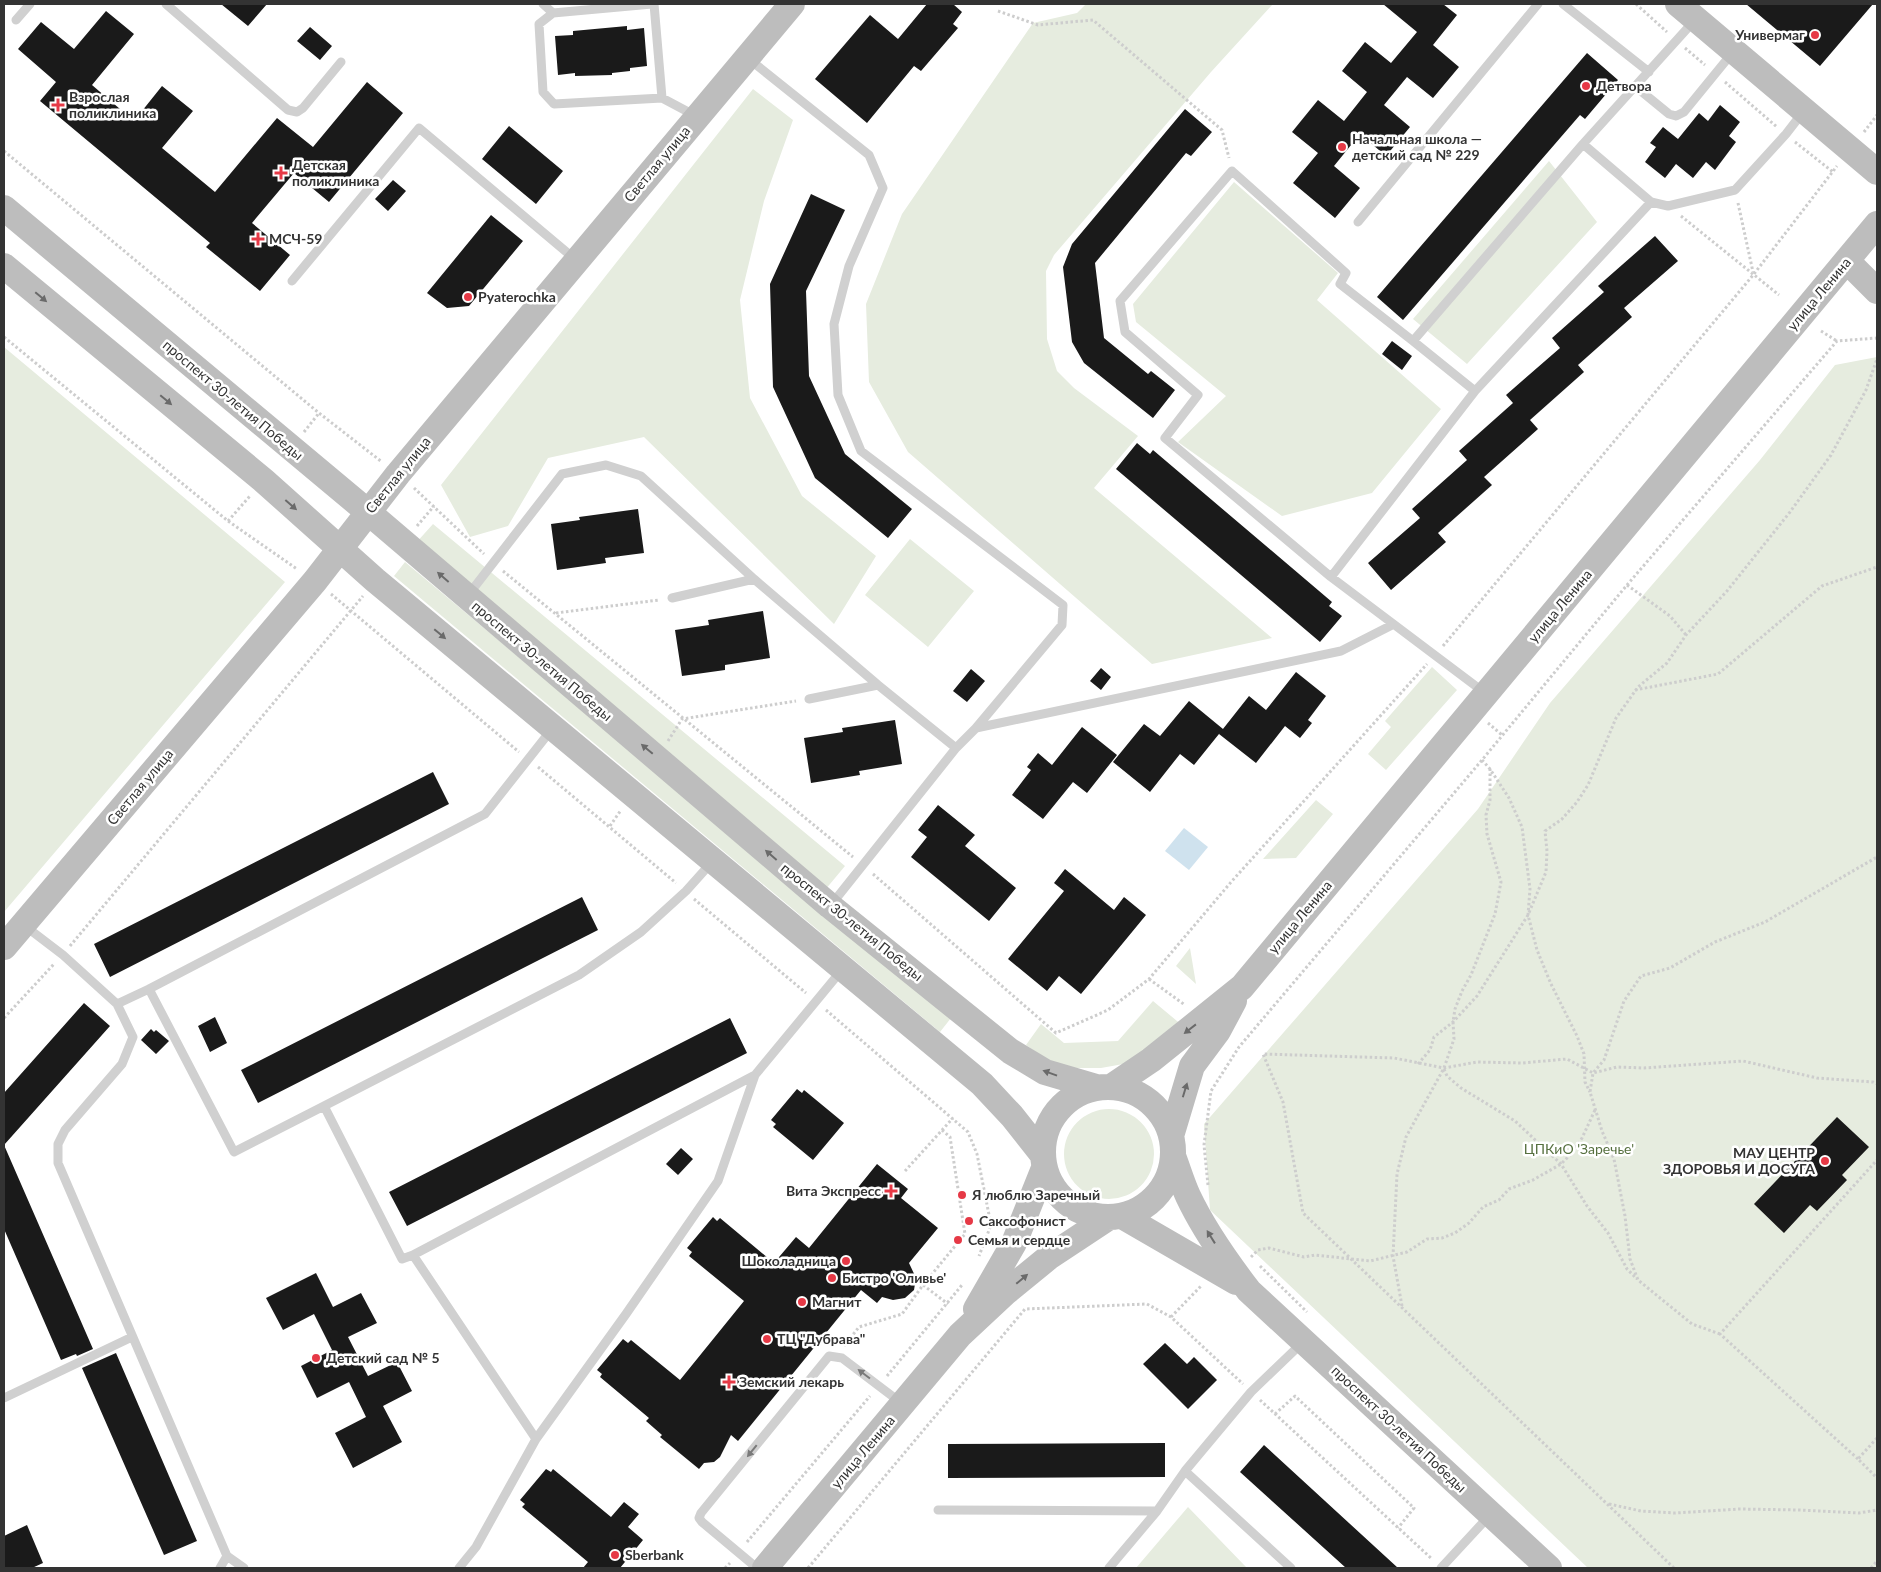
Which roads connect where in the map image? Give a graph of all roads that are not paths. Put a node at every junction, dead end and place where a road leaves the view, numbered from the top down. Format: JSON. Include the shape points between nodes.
{"nodes":[{"id":1,"x":30,"y":4,"type":"edge"},
{"id":2,"x":166,"y":4,"type":"edge"},
{"id":3,"x":543,"y":4,"type":"edge"},
{"id":4,"x":653,"y":4,"type":"edge"},
{"id":5,"x":792,"y":4,"type":"edge"},
{"id":6,"x":1538,"y":4,"type":"edge"},
{"id":7,"x":1563,"y":4,"type":"edge"},
{"id":8,"x":1687,"y":11,"type":"edge"},
{"id":9,"x":553,"y":13,"type":"junction"},
{"id":10,"x":16,"y":20,"type":"dead end"},
{"id":11,"x":1735,"y":50,"type":"junction"},
{"id":12,"x":746,"y":57,"type":"junction"},
{"id":13,"x":341,"y":62,"type":"dead end"},
{"id":14,"x":1649,"y":72,"type":"junction"},
{"id":15,"x":1636,"y":87,"type":"junction"},
{"id":16,"x":662,"y":98,"type":"junction"},
{"id":17,"x":1805,"y":110,"type":"junction"},
{"id":18,"x":696,"y":117,"type":"junction"},
{"id":19,"x":1582,"y":144,"type":"junction"},
{"id":20,"x":1877,"y":172,"type":"edge"},
{"id":21,"x":1651,"y":202,"type":"junction"},
{"id":22,"x":4,"y":208,"type":"edge"},
{"id":23,"x":1358,"y":222,"type":"dead end"},
{"id":24,"x":1877,"y":224,"type":"edge"},
{"id":25,"x":576,"y":260,"type":"junction"},
{"id":26,"x":1847,"y":260,"type":"junction"},
{"id":27,"x":4,"y":266,"type":"edge"},
{"id":28,"x":292,"y":281,"type":"dead end"},
{"id":29,"x":1877,"y":291,"type":"edge"},
{"id":30,"x":1413,"y":341,"type":"junction"},
{"id":31,"x":1475,"y":391,"type":"junction"},
{"id":32,"x":368,"y":512,"type":"junction"},
{"id":33,"x":340,"y":549,"type":"junction"},
{"id":34,"x":1331,"y":577,"type":"junction"},
{"id":35,"x":754,"y":579,"type":"junction"},
{"id":36,"x":466,"y":597,"type":"junction"},
{"id":37,"x":672,"y":598,"type":"road end"},
{"id":38,"x":1392,"y":625,"type":"junction"},
{"id":39,"x":878,"y":685,"type":"junction"},
{"id":40,"x":1486,"y":694,"type":"junction"},
{"id":41,"x":809,"y":699,"type":"road end"},
{"id":42,"x":553,"y":727,"type":"junction"},
{"id":43,"x":976,"y":728,"type":"junction"},
{"id":44,"x":956,"y":748,"type":"junction"},
{"id":45,"x":714,"y":860,"type":"junction"},
{"id":46,"x":830,"y":906,"type":"junction"},
{"id":47,"x":23,"y":924,"type":"junction"},
{"id":48,"x":4,"y":947,"type":"edge"},
{"id":49,"x":843,"y":969,"type":"junction"},
{"id":50,"x":1242,"y":987,"type":"junction"},
{"id":51,"x":149,"y":989,"type":"junction"},
{"id":52,"x":117,"y":1004,"type":"junction"},
{"id":53,"x":755,"y":1075,"type":"junction"},
{"id":54,"x":1104,"y":1087,"type":"junction"},
{"id":55,"x":324,"y":1106,"type":"junction"},
{"id":56,"x":1172,"y":1146,"type":"junction"},
{"id":57,"x":1043,"y":1161,"type":"junction"},
{"id":58,"x":1115,"y":1217,"type":"junction"},
{"id":59,"x":413,"y":1255,"type":"junction"},
{"id":60,"x":1249,"y":1290,"type":"junction"},
{"id":61,"x":960,"y":1335,"type":"junction"},
{"id":62,"x":132,"y":1337,"type":"junction"},
{"id":63,"x":1304,"y":1341,"type":"junction"},
{"id":64,"x":4,"y":1398,"type":"edge"},
{"id":65,"x":903,"y":1404,"type":"junction"},
{"id":66,"x":536,"y":1439,"type":"junction"},
{"id":67,"x":1185,"y":1471,"type":"junction"},
{"id":68,"x":938,"y":1510,"type":"dead end"},
{"id":69,"x":1157,"y":1511,"type":"junction"},
{"id":70,"x":1491,"y":1514,"type":"junction"},
{"id":71,"x":227,"y":1556,"type":"junction"},
{"id":72,"x":220,"y":1568,"type":"edge"},
{"id":73,"x":244,"y":1568,"type":"edge"},
{"id":74,"x":459,"y":1568,"type":"edge"},
{"id":75,"x":757,"y":1568,"type":"edge"},
{"id":76,"x":765,"y":1568,"type":"edge"},
{"id":77,"x":1109,"y":1568,"type":"edge"},
{"id":78,"x":1290,"y":1568,"type":"edge"},
{"id":79,"x":1441,"y":1568,"type":"edge"},
{"id":80,"x":1549,"y":1568,"type":"edge"}],
"edges":[{"from":1,"to":10,"type":"lane"},
{"from":2,"to":13,"type":"lane","via":[[288,110],[297,112],[303,108]]},
{"from":3,"to":9,"type":"lane"},
{"from":4,"to":9,"type":"lane"},
{"from":4,"to":16,"type":"lane"},
{"from":5,"to":12,"type":"main road","name":"Светлая улица"},
{"from":6,"to":23,"type":"lane"},
{"from":7,"to":14,"type":"lane"},
{"from":8,"to":11,"type":"main road"},
{"from":8,"to":14,"type":"lane","via":[[1677,41]]},
{"from":9,"to":16,"type":"lane","via":[[538,24],[543,92],[554,104]]},
{"from":11,"to":15,"type":"lane","via":[[1684,112],[1676,116]]},
{"from":11,"to":17,"type":"main road"},
{"from":12,"to":18,"type":"main road","name":"Светлая улица"},
{"from":12,"to":43,"type":"lane","via":[[869,155],[883,188],[849,266],[834,324],[838,395],[860,451],[1063,605],[1062,625]]},
{"from":14,"to":15,"type":"lane"},
{"from":15,"to":19,"type":"lane"},
{"from":16,"to":18,"type":"lane"},
{"from":17,"to":20,"type":"main road"},
{"from":17,"to":21,"type":"lane","via":[[1735,190],[1668,206]]},
{"from":18,"to":25,"type":"main road","name":"Светлая улица"},
{"from":19,"to":21,"type":"lane"},
{"from":19,"to":30,"type":"lane"},
{"from":21,"to":31,"type":"lane"},
{"from":22,"to":32,"type":"main road","name":"проспект 30-летия Победы"},
{"from":24,"to":26,"type":"main road","name":"улица Ленина"},
{"from":25,"to":28,"type":"lane","via":[[420,128]]},
{"from":25,"to":32,"type":"main road","name":"Светлая улица"},
{"from":26,"to":29,"type":"main road"},
{"from":26,"to":40,"type":"main road","name":"улица Ленина"},
{"from":27,"to":33,"type":"main road","one_way":true,"via":[[248,468]]},
{"from":30,"to":31,"type":"lane"},
{"from":30,"to":34,"type":"lane","via":[[1340,284],[1346,273],[1232,171],[1120,301],[1124,332],[1198,395],[1165,438]]},
{"from":31,"to":34,"type":"lane"},
{"from":32,"to":33,"type":"main road","name":"Светлая улица"},
{"from":36,"to":32,"type":"main road","name":"проспект 30-летия Победы","one_way":true},
{"from":33,"to":42,"type":"main road","one_way":true},
{"from":33,"to":47,"type":"main road","name":"Светлая улица"},
{"from":34,"to":38,"type":"lane"},
{"from":35,"to":36,"type":"lane","via":[[641,476],[606,465],[562,474]]},
{"from":35,"to":37,"type":"lane"},
{"from":35,"to":39,"type":"lane"},
{"from":46,"to":36,"type":"main road","name":"проспект 30-летия Победы","one_way":true},
{"from":38,"to":40,"type":"lane"},
{"from":38,"to":43,"type":"lane","via":[[1341,651]]},
{"from":39,"to":41,"type":"lane"},
{"from":39,"to":44,"type":"lane"},
{"from":40,"to":50,"type":"main road","name":"улица Ленина"},
{"from":42,"to":45,"type":"main road"},
{"from":42,"to":51,"type":"lane","via":[[485,814]]},
{"from":43,"to":44,"type":"lane"},
{"from":44,"to":46,"type":"lane"},
{"from":45,"to":49,"type":"main road"},
{"from":45,"to":55,"type":"lane","via":[[686,892],[642,932],[579,975]]},
{"from":54,"to":46,"type":"main road","name":"проспект 30-летия Победы","one_way":true,"via":[[1045,1072],[1010,1051]]},
{"from":47,"to":48,"type":"main road","name":"Светлая улица"},
{"from":47,"to":52,"type":"lane"},
{"from":49,"to":53,"type":"lane"},
{"from":49,"to":57,"type":"main road","via":[[982,1084],[1012,1116]]},
{"from":50,"to":54,"type":"main road","name":"улица Ленина","one_way":true,"via":[[1151,1060]]},
{"from":56,"to":50,"type":"main road","name":"улица Ленина","one_way":true,"via":[[1192,1066],[1218,1031]]},
{"from":51,"to":52,"type":"lane"},
{"from":51,"to":55,"type":"lane","via":[[234,1152]]},
{"from":52,"to":62,"type":"lane","via":[[133,1037],[122,1064],[65,1130],[58,1144],[58,1163]]},
{"from":53,"to":59,"type":"lane"},
{"from":53,"to":66,"type":"lane","via":[[718,1181]]},
{"from":54,"to":56,"type":"main road","via":[[1131,1091],[1149,1102],[1163,1117]]},
{"from":54,"to":57,"type":"main road","via":[[1075,1095],[1057,1110],[1045,1131]]},
{"from":55,"to":59,"type":"lane","via":[[402,1258]]},
{"from":56,"to":58,"type":"main road","via":[[1168,1177],[1157,1195],[1141,1208]]},
{"from":60,"to":56,"type":"main road","name":"проспект 30-летия Победы","one_way":true,"via":[[1225,1261],[1188,1196]]},
{"from":57,"to":58,"type":"main road","via":[[1052,1188],[1068,1204],[1087,1214]]},
{"from":57,"to":61,"type":"main road","name":"улица Ленина","via":[[1014,1243]]},
{"from":58,"to":60,"type":"main road","name":"проспект 30-летия Победы"},
{"from":61,"to":58,"type":"main road","name":"улица Ленина","one_way":true,"via":[[1049,1256]]},
{"from":59,"to":66,"type":"lane"},
{"from":60,"to":63,"type":"main road","name":"проспект 30-летия Победы"},
{"from":61,"to":65,"type":"main road","name":"улица Ленина"},
{"from":62,"to":64,"type":"lane"},
{"from":62,"to":71,"type":"lane"},
{"from":63,"to":67,"type":"lane","via":[[1251,1392]]},
{"from":63,"to":70,"type":"main road","name":"проспект 30-летия Победы"},
{"from":65,"to":75,"type":"lane","one_way":true,"via":[[842,1358],[829,1356],[701,1514],[702,1522]]},
{"from":65,"to":76,"type":"main road","name":"улица Ленина"},
{"from":66,"to":74,"type":"lane","via":[[476,1547]]},
{"from":67,"to":69,"type":"lane"},
{"from":67,"to":78,"type":"lane"},
{"from":68,"to":69,"type":"lane"},
{"from":69,"to":77,"type":"lane"},
{"from":70,"to":79,"type":"lane"},
{"from":70,"to":80,"type":"main road","name":"проспект 30-летия Победы"},
{"from":71,"to":72,"type":"lane"},
{"from":71,"to":73,"type":"lane"}]}
